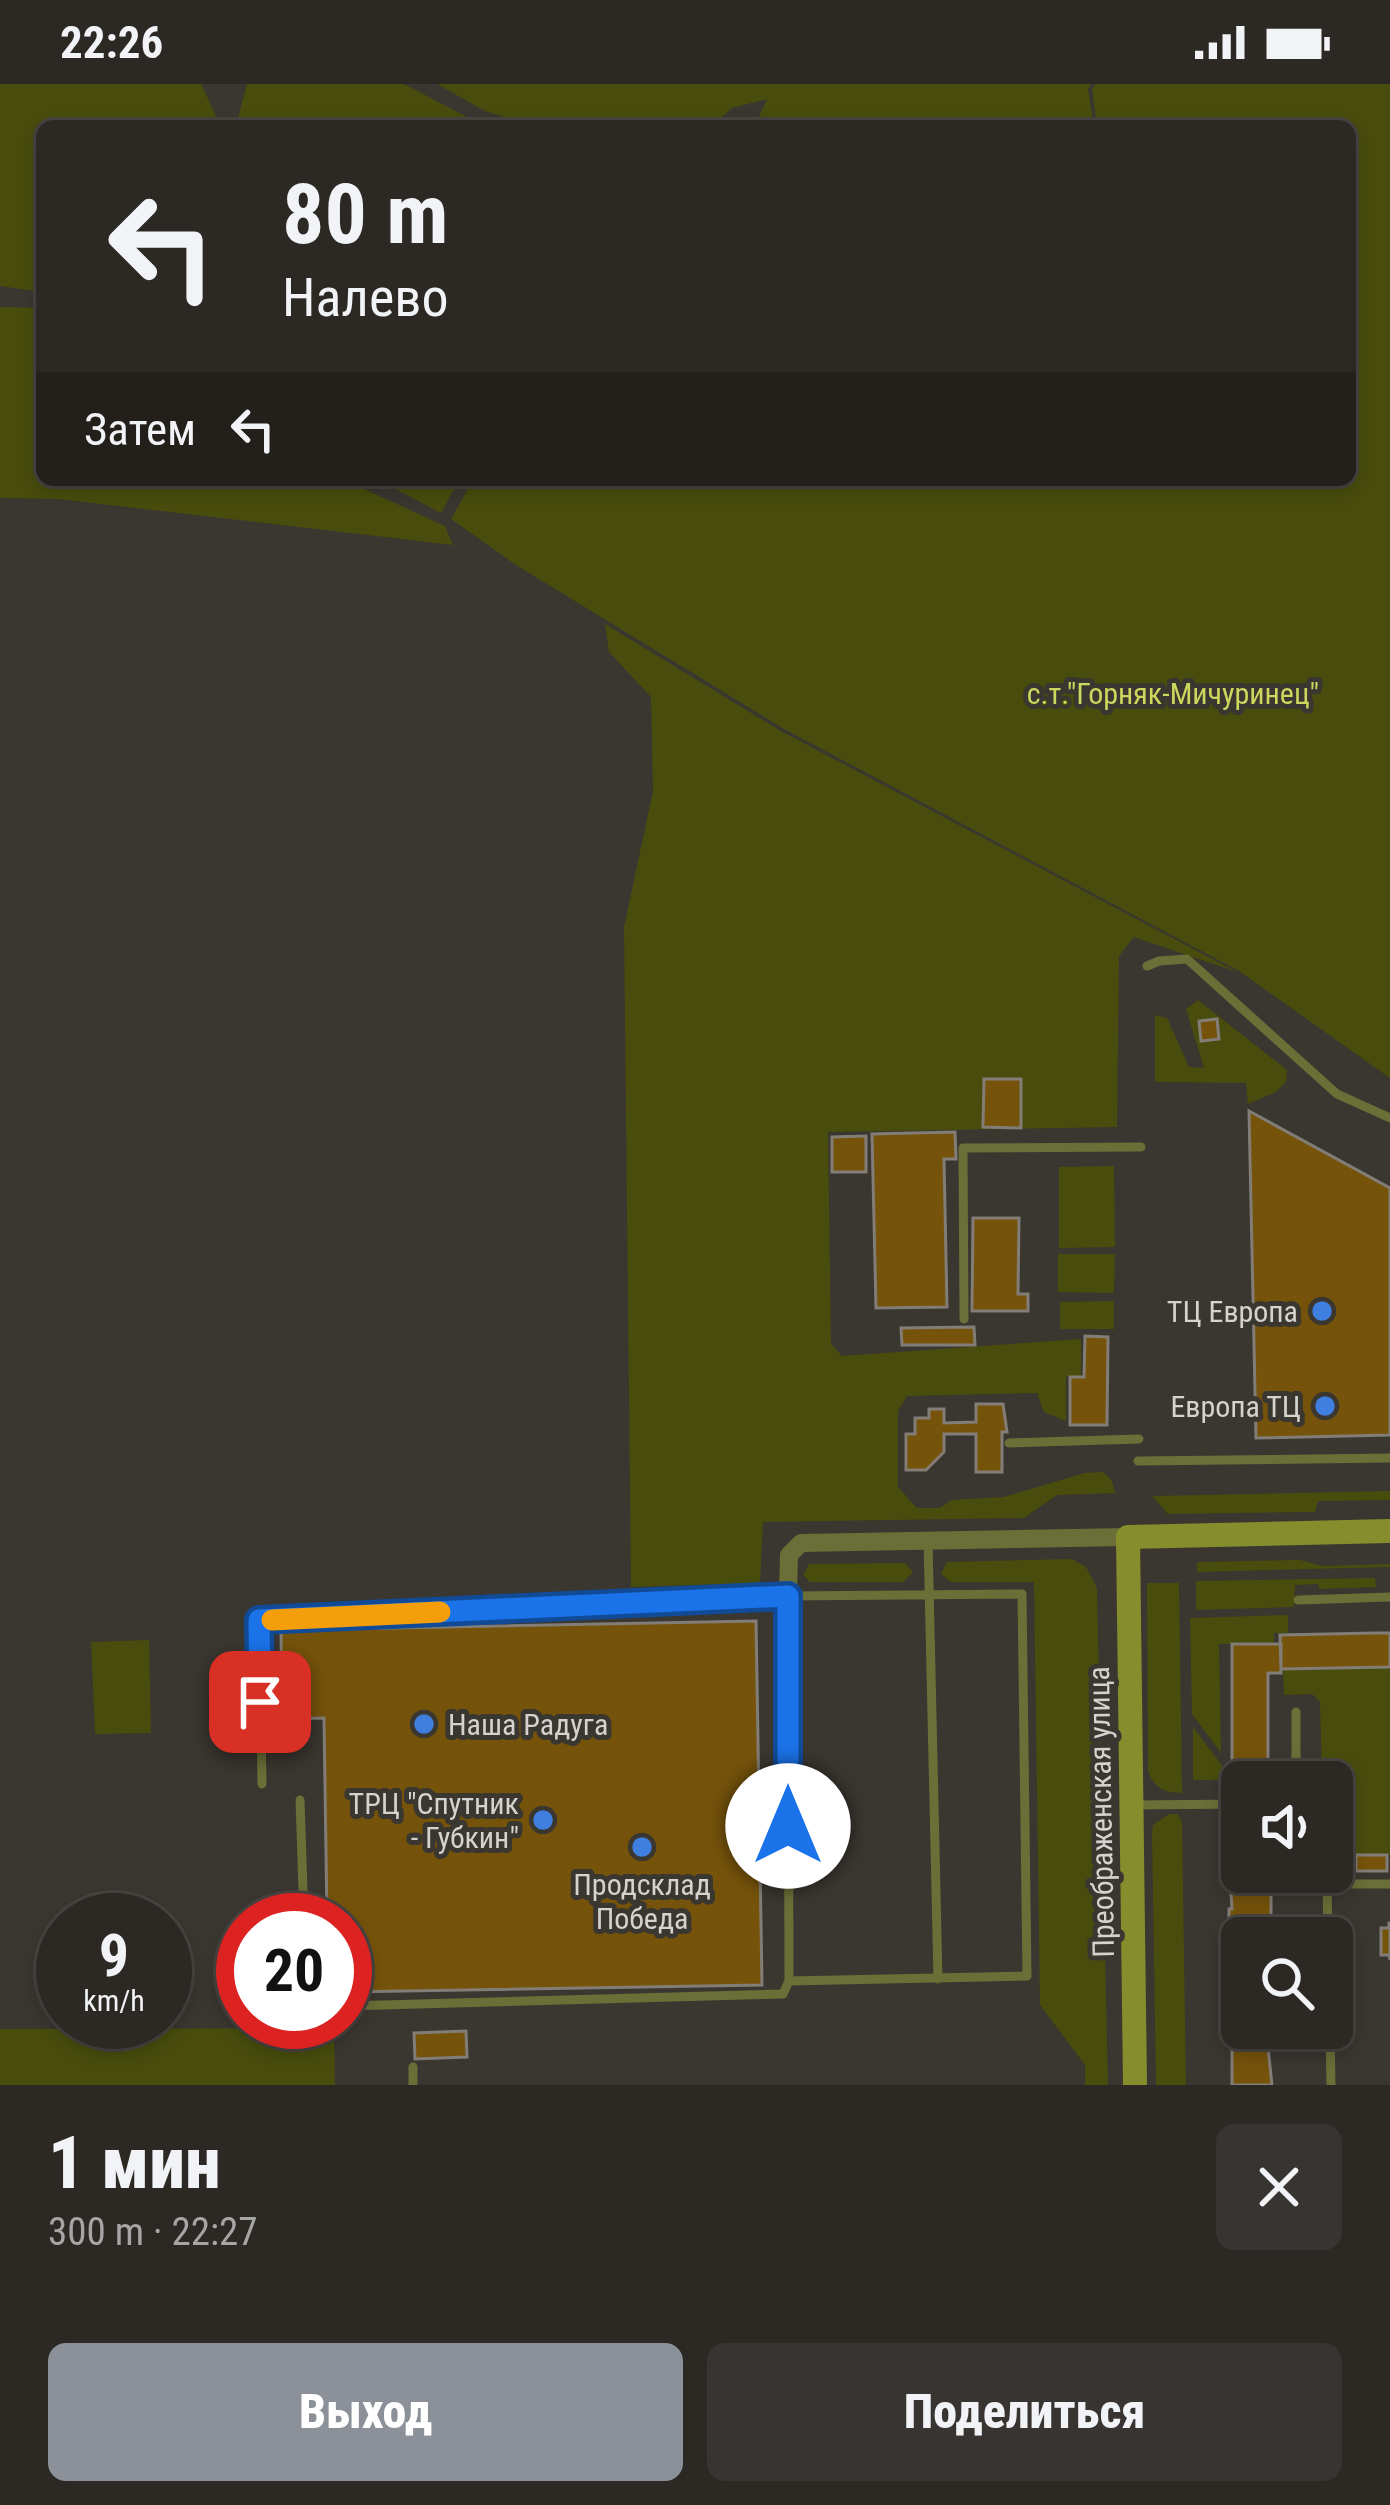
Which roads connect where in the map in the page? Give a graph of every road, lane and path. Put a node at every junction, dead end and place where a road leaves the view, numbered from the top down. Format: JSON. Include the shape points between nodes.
{"nodes":[{"id":1,"x":1147,"y":966,"type":"dead end"},
{"id":2,"x":1390,"y":1118,"type":"edge"},
{"id":3,"x":1141,"y":1147,"type":"dead end"},
{"id":4,"x":964,"y":1319,"type":"dead end"},
{"id":5,"x":1139,"y":1439,"type":"dead end"},
{"id":6,"x":1009,"y":1444,"type":"dead end"},
{"id":7,"x":1390,"y":1458,"type":"edge"},
{"id":8,"x":1138,"y":1461,"type":"dead end"},
{"id":9,"x":1390,"y":1531,"type":"edge"},
{"id":10,"x":1128,"y":1538,"type":"junction"},
{"id":11,"x":928,"y":1540,"type":"junction"},
{"id":12,"x":928,"y":1594,"type":"junction"},
{"id":13,"x":788,"y":1596,"type":"junction"},
{"id":14,"x":1390,"y":1597,"type":"edge"},
{"id":15,"x":1298,"y":1600,"type":"dead end"},
{"id":16,"x":1296,"y":1712,"type":"dead end"},
{"id":17,"x":1296,"y":1761,"type":"edge"},
{"id":18,"x":262,"y":1784,"type":"dead end"},
{"id":19,"x":300,"y":1799,"type":"dead end"},
{"id":20,"x":1221,"y":1804,"type":"edge"},
{"id":21,"x":1130,"y":1805,"type":"junction"},
{"id":22,"x":1353,"y":1884,"type":"edge"},
{"id":23,"x":1390,"y":1884,"type":"edge"},
{"id":24,"x":303,"y":1893,"type":"edge"},
{"id":25,"x":938,"y":1978,"type":"junction"},
{"id":26,"x":789,"y":1981,"type":"junction"},
{"id":27,"x":372,"y":2005,"type":"edge"},
{"id":28,"x":1330,"y":2049,"type":"edge"},
{"id":29,"x":413,"y":2067,"type":"dead end"},
{"id":30,"x":413,"y":2085,"type":"edge"},
{"id":31,"x":1135,"y":2085,"type":"edge"},
{"id":32,"x":1331,"y":2085,"type":"edge"}],
"edges":[{"from":1,"to":2,"type":"lane","via":[[1187,959],[1337,1094]]},
{"from":3,"to":4,"type":"lane","via":[[963,1148]]},
{"from":5,"to":6,"type":"lane"},
{"from":7,"to":8,"type":"lane"},
{"from":9,"to":10,"type":"main road"},
{"from":10,"to":11,"type":"street"},
{"from":10,"to":21,"type":"main road","name":"Преображенская улица"},
{"from":11,"to":12,"type":"lane"},
{"from":11,"to":13,"type":"street","via":[[801,1543],[789,1555]]},
{"from":12,"to":13,"type":"lane"},
{"from":12,"to":25,"type":"lane"},
{"from":12,"to":25,"type":"lane","via":[[1022,1594],[1027,1976]]},
{"from":13,"to":18,"type":"lane","via":[[259,1620]]},
{"from":13,"to":26,"type":"lane"},
{"from":14,"to":15,"type":"lane"},
{"from":16,"to":17,"type":"lane"},
{"from":19,"to":24,"type":"lane"},
{"from":20,"to":21,"type":"lane"},
{"from":21,"to":31,"type":"main road","name":"Преображенская улица"},
{"from":22,"to":23,"type":"lane"},
{"from":25,"to":26,"type":"lane"},
{"from":26,"to":27,"type":"lane","via":[[783,1994]]},
{"from":28,"to":32,"type":"lane"},
{"from":29,"to":30,"type":"lane"}]}
